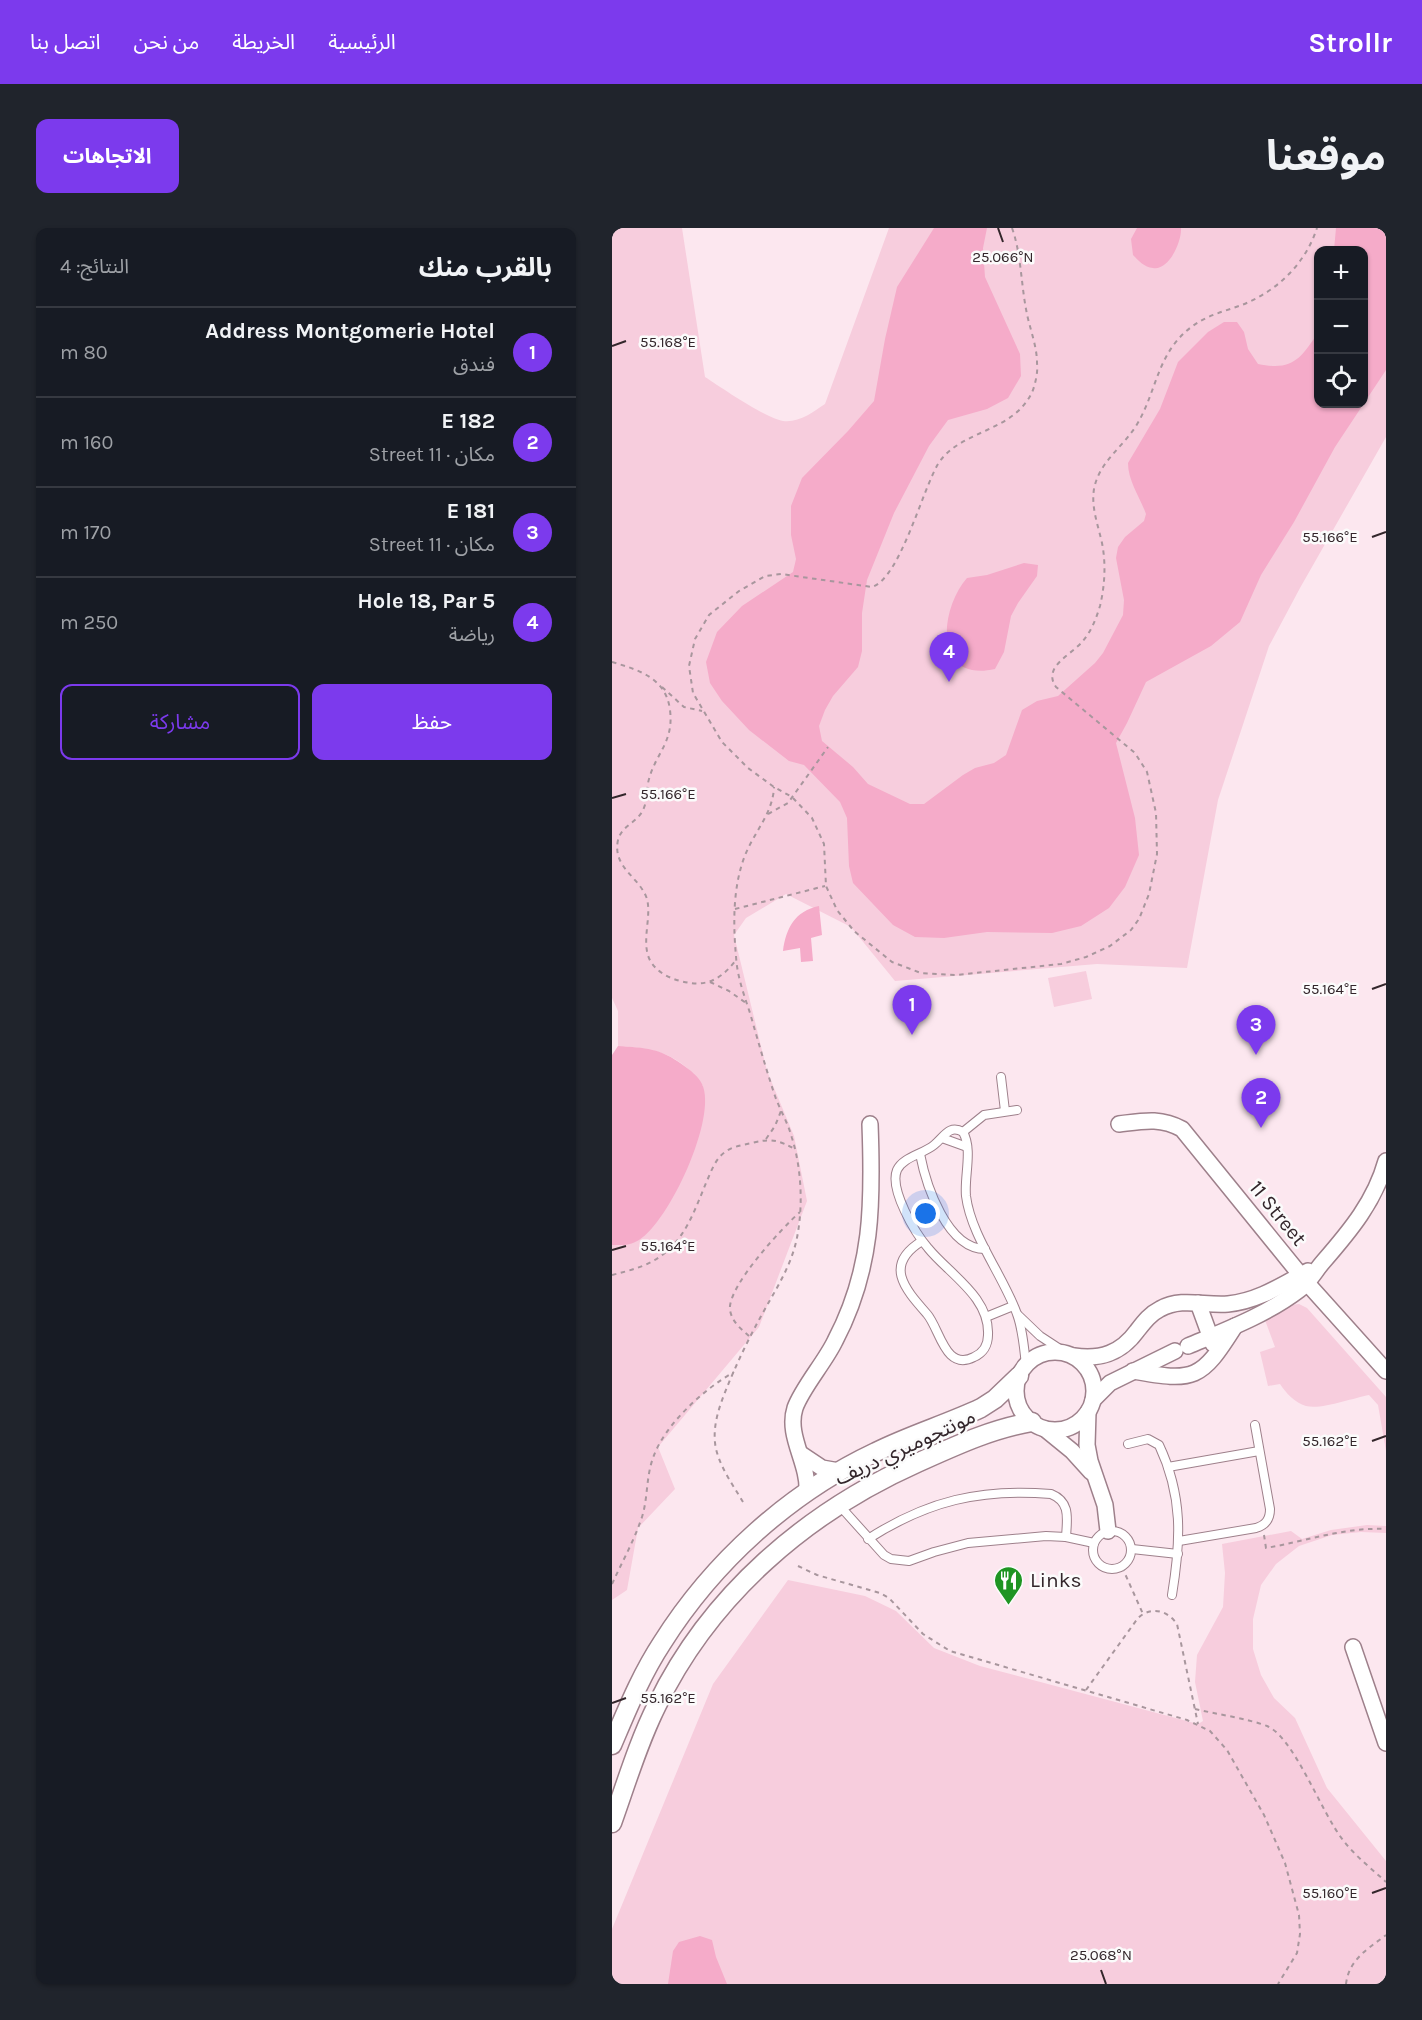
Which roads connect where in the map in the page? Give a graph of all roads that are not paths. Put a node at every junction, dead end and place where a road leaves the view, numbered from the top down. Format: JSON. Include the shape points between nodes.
{"nodes":[{"id":1,"x":1001,"y":1077,"type":"dead end"},
{"id":2,"x":1017,"y":1110,"type":"dead end"},
{"id":3,"x":1005,"y":1112,"type":"junction"},
{"id":4,"x":870,"y":1124,"type":"dead end"},
{"id":5,"x":1119,"y":1124,"type":"dead end"},
{"id":6,"x":963,"y":1131,"type":"junction"},
{"id":7,"x":942,"y":1138,"type":"junction"},
{"id":8,"x":967,"y":1147,"type":"junction"},
{"id":9,"x":920,"y":1154,"type":"junction"},
{"id":10,"x":1386,"y":1161,"type":"edge"},
{"id":11,"x":922,"y":1241,"type":"junction"},
{"id":12,"x":985,"y":1249,"type":"junction"},
{"id":13,"x":1304,"y":1279,"type":"junction"},
{"id":14,"x":1198,"y":1303,"type":"junction"},
{"id":15,"x":1015,"y":1310,"type":"junction"},
{"id":16,"x":986,"y":1317,"type":"junction"},
{"id":17,"x":1236,"y":1326,"type":"junction"},
{"id":18,"x":1210,"y":1337,"type":"junction"},
{"id":19,"x":1070,"y":1355,"type":"junction"},
{"id":20,"x":1217,"y":1356,"type":"junction"},
{"id":21,"x":1023,"y":1370,"type":"junction"},
{"id":22,"x":1133,"y":1371,"type":"junction"},
{"id":23,"x":1386,"y":1371,"type":"edge"},
{"id":24,"x":1091,"y":1406,"type":"junction"},
{"id":25,"x":1038,"y":1425,"type":"junction"},
{"id":26,"x":1255,"y":1425,"type":"dead end"},
{"id":27,"x":1128,"y":1444,"type":"dead end"},
{"id":28,"x":1259,"y":1451,"type":"junction"},
{"id":29,"x":800,"y":1452,"type":"junction"},
{"id":30,"x":1168,"y":1467,"type":"junction"},
{"id":31,"x":839,"y":1471,"type":"junction"},
{"id":32,"x":1095,"y":1477,"type":"junction"},
{"id":33,"x":807,"y":1492,"type":"junction"},
{"id":34,"x":838,"y":1504,"type":"junction"},
{"id":35,"x":1108,"y":1531,"type":"junction"},
{"id":36,"x":1066,"y":1537,"type":"junction"},
{"id":37,"x":868,"y":1539,"type":"junction"},
{"id":38,"x":1179,"y":1541,"type":"junction"},
{"id":39,"x":1094,"y":1544,"type":"junction"},
{"id":40,"x":1132,"y":1549,"type":"junction"},
{"id":41,"x":1178,"y":1554,"type":"junction"},
{"id":42,"x":1172,"y":1595,"type":"dead end"},
{"id":43,"x":1353,"y":1647,"type":"dead end"},
{"id":44,"x":1386,"y":1743,"type":"edge"},
{"id":45,"x":612,"y":1745,"type":"edge"},
{"id":46,"x":612,"y":1823,"type":"edge"}],
"edges":[{"from":1,"to":3,"type":"lane"},
{"from":2,"to":3,"type":"lane"},
{"from":3,"to":6,"type":"lane","via":[[984,1115]]},
{"from":4,"to":29,"type":"street","via":[[873,1188],[867,1251],[840,1331],[795,1408],[792,1423]]},
{"from":5,"to":13,"type":"street","name":"11 Street","via":[[1156,1119],[1182,1129]]},
{"from":6,"to":7,"type":"lane","via":[[951,1129]]},
{"from":6,"to":8,"type":"lane"},
{"from":7,"to":8,"type":"lane"},
{"from":7,"to":9,"type":"lane"},
{"from":8,"to":12,"type":"lane","via":[[966,1196]]},
{"from":9,"to":11,"type":"lane","via":[[899,1166],[895,1179],[907,1215]]},
{"from":9,"to":12,"type":"lane","via":[[928,1187],[952,1230],[970,1247]]},
{"from":10,"to":13,"type":"street","via":[[1367,1205],[1347,1236]]},
{"from":11,"to":16,"type":"lane","via":[[970,1291]]},
{"from":11,"to":16,"type":"lane","via":[[904,1255],[901,1271],[907,1289],[934,1324],[947,1352],[963,1360],[980,1354],[988,1338]]},
{"from":12,"to":15,"type":"lane"},
{"from":13,"to":14,"type":"street","via":[[1255,1298],[1227,1304]]},
{"from":13,"to":17,"type":"street","via":[[1270,1308]]},
{"from":13,"to":23,"type":"street","name":"11 Street"},
{"from":14,"to":18,"type":"street"},
{"from":14,"to":19,"type":"street","via":[[1172,1304],[1158,1310],[1116,1352],[1088,1358]]},
{"from":15,"to":16,"type":"lane"},
{"from":15,"to":19,"type":"lane","via":[[1040,1335]]},
{"from":15,"to":21,"type":"lane"},
{"from":17,"to":18,"type":"street"},
{"from":17,"to":20,"type":"street"},
{"from":18,"to":20,"type":"street"},
{"from":18,"to":22,"type":"street"},
{"from":19,"to":21,"type":"street","via":[[1045,1353]]},
{"from":19,"to":24,"type":"street","via":[[1084,1364],[1091,1375]]},
{"from":20,"to":22,"type":"street","via":[[1186,1376]]},
{"from":21,"to":25,"type":"street","via":[[1016,1388],[1018,1401],[1023,1413]]},
{"from":21,"to":31,"type":"street","name":"مونتجوميري دريف","via":[[981,1408]]},
{"from":22,"to":24,"type":"street","via":[[1110,1383]]},
{"from":24,"to":25,"type":"street","via":[[1069,1428],[1057,1430]]},
{"from":24,"to":32,"type":"street","via":[[1086,1445]]},
{"from":25,"to":32,"type":"street","via":[[1072,1450]]},
{"from":25,"to":34,"type":"street","name":"مونتجوميري دريف","via":[[1003,1427],[975,1437],[885,1477]]},
{"from":26,"to":28,"type":"lane"},
{"from":27,"to":30,"type":"lane","via":[[1154,1440]]},
{"from":28,"to":30,"type":"lane"},
{"from":28,"to":38,"type":"lane","via":[[1270,1515],[1263,1526]]},
{"from":29,"to":31,"type":"street","via":[[822,1468]]},
{"from":29,"to":33,"type":"street"},
{"from":30,"to":38,"type":"lane","via":[[1176,1499]]},
{"from":31,"to":33,"type":"street","name":"مونتجوميري دريف"},
{"from":32,"to":35,"type":"street","via":[[1105,1504]]},
{"from":33,"to":45,"type":"street","name":"مونتجوميري دريف","via":[[734,1553],[696,1596],[633,1693]]},
{"from":34,"to":37,"type":"lane"},
{"from":34,"to":46,"type":"street","name":"مونتجوميري دريف","via":[[779,1548],[752,1574],[716,1613],[684,1657],[657,1704]]},
{"from":35,"to":39,"type":"lane"},
{"from":35,"to":40,"type":"lane","via":[[1126,1537]]},
{"from":36,"to":37,"type":"lane","via":[[968,1543],[900,1562]]},
{"from":36,"to":37,"type":"lane","via":[[1067,1509],[1058,1497],[1003,1492],[932,1506]]},
{"from":36,"to":39,"type":"lane"},
{"from":38,"to":41,"type":"lane"},
{"from":39,"to":40,"type":"lane","via":[[1094,1555],[1108,1569],[1122,1567],[1131,1557]]},
{"from":40,"to":41,"type":"lane"},
{"from":41,"to":42,"type":"lane"},
{"from":43,"to":44,"type":"street"}]}
